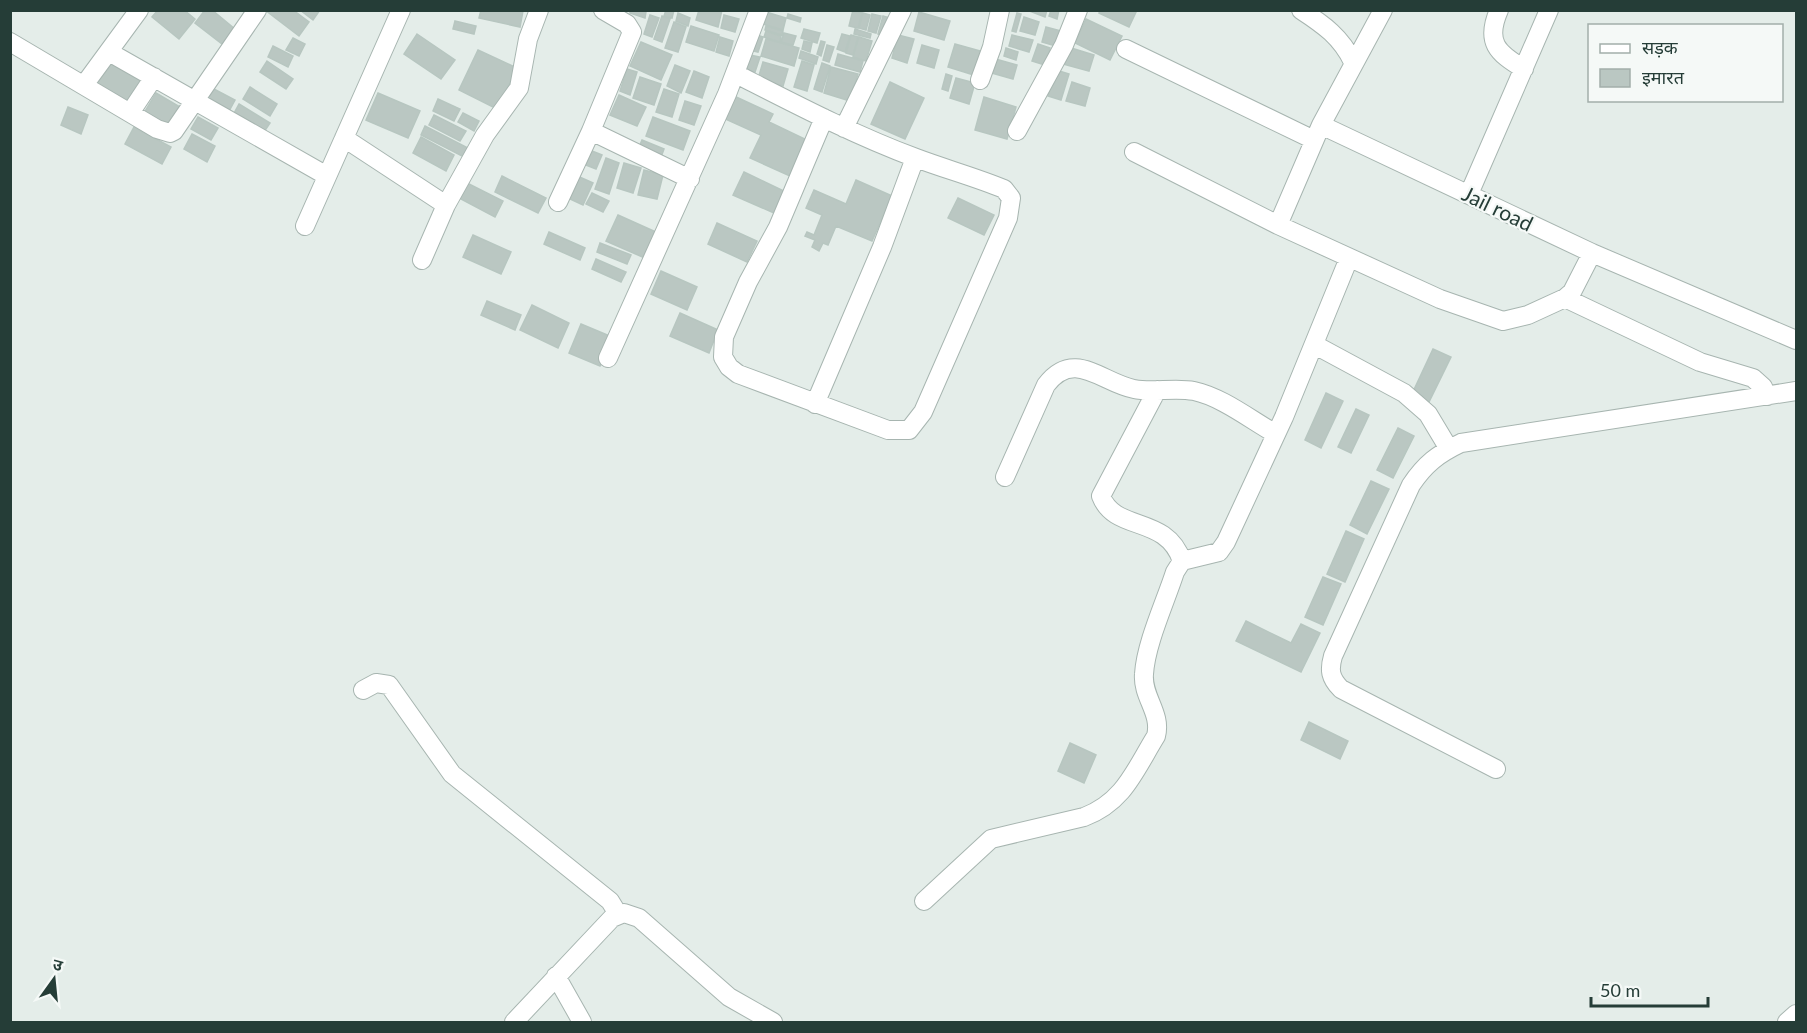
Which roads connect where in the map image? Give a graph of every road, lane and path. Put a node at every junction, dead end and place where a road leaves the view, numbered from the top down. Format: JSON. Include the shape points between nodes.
{"nodes":[{"id":1,"x":140,"y":10,"type":"edge"},
{"id":2,"x":257,"y":10,"type":"edge"},
{"id":3,"x":401,"y":10,"type":"edge"},
{"id":4,"x":539,"y":10,"type":"edge"},
{"id":5,"x":603,"y":10,"type":"edge"},
{"id":6,"x":902,"y":10,"type":"edge"},
{"id":7,"x":1000,"y":10,"type":"edge"},
{"id":8,"x":1078,"y":10,"type":"edge"},
{"id":9,"x":1301,"y":10,"type":"edge"},
{"id":10,"x":1383,"y":10,"type":"edge"},
{"id":11,"x":1499,"y":10,"type":"edge"},
{"id":12,"x":1550,"y":10,"type":"edge"},
{"id":13,"x":758,"y":11,"type":"edge"},
{"id":14,"x":1320,"y":16,"type":"edge"},
{"id":15,"x":10,"y":42,"type":"edge"},
{"id":16,"x":1126,"y":49,"type":"dead end"},
{"id":17,"x":109,"y":52,"type":"junction"},
{"id":18,"x":1353,"y":63,"type":"junction"},
{"id":19,"x":1524,"y":69,"type":"junction"},
{"id":20,"x":736,"y":74,"type":"junction"},
{"id":21,"x":154,"y":77,"type":"junction"},
{"id":22,"x":980,"y":80,"type":"dead end"},
{"id":23,"x":84,"y":86,"type":"junction"},
{"id":24,"x":194,"y":100,"type":"junction"},
{"id":25,"x":130,"y":113,"type":"junction"},
{"id":26,"x":824,"y":118,"type":"junction"},
{"id":27,"x":844,"y":128,"type":"junction"},
{"id":28,"x":591,"y":131,"type":"junction"},
{"id":29,"x":1017,"y":131,"type":"dead end"},
{"id":30,"x":1317,"y":133,"type":"junction"},
{"id":31,"x":344,"y":138,"type":"junction"},
{"id":32,"x":1134,"y":152,"type":"dead end"},
{"id":33,"x":915,"y":158,"type":"junction"},
{"id":34,"x":327,"y":176,"type":"junction"},
{"id":35,"x":690,"y":179,"type":"junction"},
{"id":36,"x":1468,"y":194,"type":"junction"},
{"id":37,"x":558,"y":202,"type":"dead end"},
{"id":38,"x":446,"y":205,"type":"junction"},
{"id":39,"x":1278,"y":225,"type":"junction"},
{"id":40,"x":305,"y":226,"type":"dead end"},
{"id":41,"x":1592,"y":253,"type":"junction"},
{"id":42,"x":1349,"y":258,"type":"junction"},
{"id":43,"x":422,"y":260,"type":"dead end"},
{"id":44,"x":1565,"y":298,"type":"junction"},
{"id":45,"x":1797,"y":340,"type":"edge"},
{"id":46,"x":1315,"y":345,"type":"junction"},
{"id":47,"x":608,"y":358,"type":"dead end"},
{"id":48,"x":1157,"y":390,"type":"junction"},
{"id":49,"x":1797,"y":391,"type":"edge"},
{"id":50,"x":1767,"y":396,"type":"junction"},
{"id":51,"x":815,"y":404,"type":"junction"},
{"id":52,"x":1276,"y":434,"type":"junction"},
{"id":53,"x":1449,"y":449,"type":"junction"},
{"id":54,"x":1005,"y":477,"type":"dead end"},
{"id":55,"x":1182,"y":561,"type":"junction"},
{"id":56,"x":363,"y":690,"type":"dead end"},
{"id":57,"x":1496,"y":769,"type":"dead end"},
{"id":58,"x":924,"y":901,"type":"dead end"},
{"id":59,"x":618,"y":914,"type":"junction"},
{"id":60,"x":556,"y":976,"type":"junction"},
{"id":61,"x":1797,"y":1014,"type":"edge"},
{"id":62,"x":514,"y":1023,"type":"edge"},
{"id":63,"x":582,"y":1023,"type":"edge"},
{"id":64,"x":773,"y":1023,"type":"edge"},
{"id":65,"x":1787,"y":1023,"type":"edge"}],
"edges":[{"from":1,"to":17,"type":"street"},
{"from":2,"to":24,"type":"street"},
{"from":3,"to":31,"type":"street"},
{"from":4,"to":38,"type":"street","via":[[528,39],[519,88],[485,135]]},
{"from":5,"to":28,"type":"street","via":[[627,24],[632,32]]},
{"from":6,"to":27,"type":"street"},
{"from":7,"to":22,"type":"street"},
{"from":8,"to":29,"type":"street","via":[[1064,45]]},
{"from":9,"to":14,"type":"street"},
{"from":10,"to":18,"type":"street"},
{"from":11,"to":19,"type":"street","via":[[1492,34],[1495,46],[1504,57]]},
{"from":12,"to":19,"type":"street"},
{"from":13,"to":20,"type":"street"},
{"from":14,"to":18,"type":"street","via":[[1344,43]]},
{"from":15,"to":23,"type":"street"},
{"from":16,"to":30,"type":"street","name":"Jail road"},
{"from":17,"to":21,"type":"street"},
{"from":17,"to":23,"type":"street"},
{"from":18,"to":30,"type":"street"},
{"from":19,"to":36,"type":"street"},
{"from":20,"to":26,"type":"street"},
{"from":20,"to":35,"type":"street"},
{"from":21,"to":24,"type":"street"},
{"from":21,"to":25,"type":"street"},
{"from":23,"to":25,"type":"street"},
{"from":24,"to":25,"type":"street","via":[[170,133]]},
{"from":24,"to":34,"type":"street"},
{"from":26,"to":27,"type":"street"},
{"from":26,"to":51,"type":"street","via":[[778,227],[742,294],[722,348],[729,367],[738,374]]},
{"from":27,"to":33,"type":"street"},
{"from":28,"to":35,"type":"street"},
{"from":28,"to":37,"type":"street"},
{"from":30,"to":36,"type":"street","name":"Jail road"},
{"from":30,"to":39,"type":"street"},
{"from":31,"to":34,"type":"street"},
{"from":31,"to":38,"type":"street"},
{"from":32,"to":39,"type":"street"},
{"from":33,"to":51,"type":"street"},
{"from":33,"to":51,"type":"street","via":[[1004,189],[1011,198],[1008,218],[923,412],[909,430],[888,430]]},
{"from":34,"to":40,"type":"street"},
{"from":35,"to":47,"type":"street"},
{"from":36,"to":41,"type":"street","name":"Jail road"},
{"from":38,"to":43,"type":"street"},
{"from":39,"to":42,"type":"street"},
{"from":41,"to":44,"type":"street","via":[[1576,286]]},
{"from":41,"to":45,"type":"street","name":"Jail road"},
{"from":42,"to":44,"type":"street","via":[[1497,321],[1528,315]]},
{"from":42,"to":46,"type":"street"},
{"from":44,"to":50,"type":"street","via":[[1700,362],[1753,378]]},
{"from":46,"to":52,"type":"street"},
{"from":46,"to":53,"type":"street","via":[[1404,393],[1428,414]]},
{"from":48,"to":52,"type":"street","via":[[1206,394]]},
{"from":48,"to":54,"type":"street","via":[[1132,389],[1077,368],[1062,370],[1046,385]]},
{"from":48,"to":55,"type":"street","via":[[1101,496],[1111,511],[1173,540]]},
{"from":49,"to":50,"type":"street"},
{"from":50,"to":53,"type":"street","via":[[1461,443]]},
{"from":52,"to":55,"type":"street","via":[[1219,552]]},
{"from":53,"to":57,"type":"street","via":[[1425,465],[1411,485],[1330,668],[1332,680],[1341,689]]},
{"from":55,"to":58,"type":"street","via":[[1144,674],[1147,697],[1158,726],[1156,736],[1120,795],[1098,812],[1084,817],[991,839]]},
{"from":56,"to":59,"type":"street","via":[[376,683],[389,685],[452,774],[610,901]]},
{"from":59,"to":60,"type":"street"},
{"from":59,"to":64,"type":"street","via":[[639,918],[729,997]]},
{"from":60,"to":62,"type":"street"},
{"from":60,"to":63,"type":"street"},
{"from":61,"to":65,"type":"street"}]}
